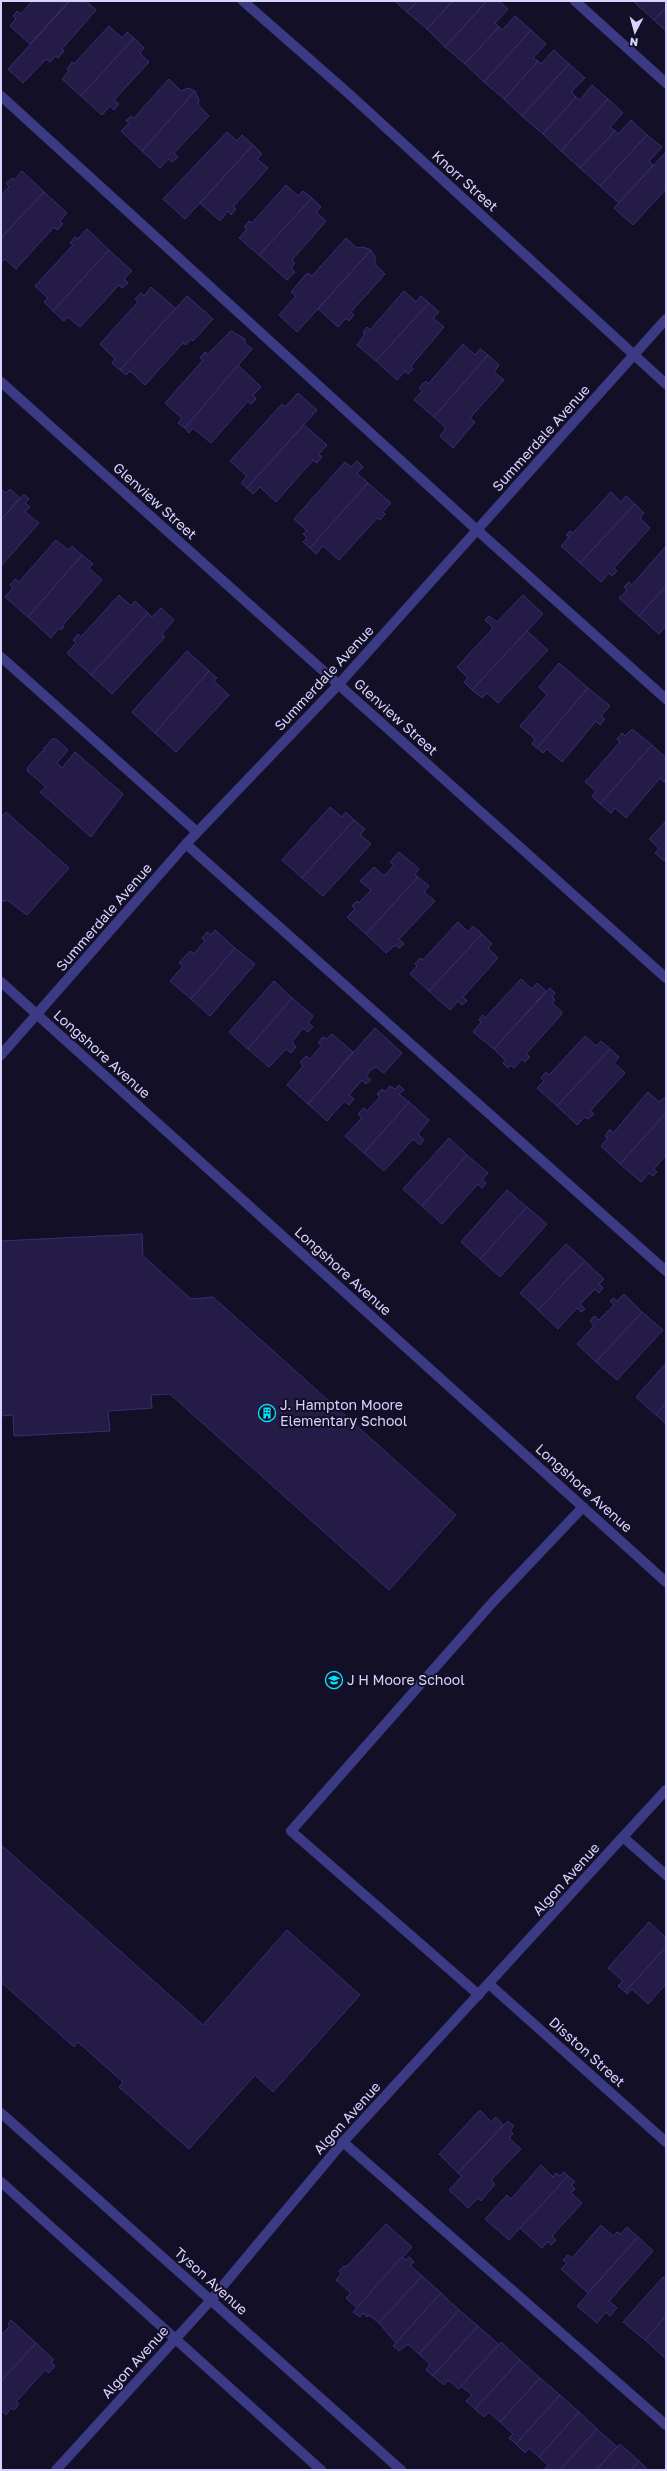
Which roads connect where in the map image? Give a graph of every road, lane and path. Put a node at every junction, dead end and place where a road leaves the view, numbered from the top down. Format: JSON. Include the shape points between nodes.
{"nodes":[{"id":1,"x":243,"y":1,"type":"edge"},
{"id":2,"x":575,"y":1,"type":"edge"},
{"id":3,"x":666,"y":83,"type":"edge"},
{"id":4,"x":1,"y":96,"type":"edge"},
{"id":5,"x":666,"y":319,"type":"edge"},
{"id":6,"x":634,"y":355,"type":"junction"},
{"id":7,"x":1,"y":382,"type":"edge"},
{"id":8,"x":666,"y":384,"type":"edge"},
{"id":9,"x":477,"y":530,"type":"junction"},
{"id":10,"x":1,"y":657,"type":"edge"},
{"id":11,"x":339,"y":684,"type":"junction"},
{"id":12,"x":666,"y":699,"type":"edge"},
{"id":13,"x":198,"y":832,"type":"junction"},
{"id":14,"x":186,"y":844,"type":"junction"},
{"id":15,"x":666,"y":978,"type":"edge"},
{"id":16,"x":1,"y":982,"type":"edge"},
{"id":17,"x":37,"y":1014,"type":"junction"},
{"id":18,"x":1,"y":1055,"type":"edge"},
{"id":19,"x":666,"y":1271,"type":"edge"},
{"id":20,"x":583,"y":1507,"type":"junction"},
{"id":21,"x":666,"y":1582,"type":"edge"},
{"id":22,"x":666,"y":1790,"type":"edge"},
{"id":23,"x":623,"y":1837,"type":"junction"},
{"id":24,"x":666,"y":1875,"type":"edge"},
{"id":25,"x":489,"y":1984,"type":"junction"},
{"id":26,"x":479,"y":1995,"type":"junction"},
{"id":27,"x":1,"y":2113,"type":"edge"},
{"id":28,"x":343,"y":2142,"type":"junction"},
{"id":29,"x":666,"y":2142,"type":"edge"},
{"id":30,"x":1,"y":2182,"type":"edge"},
{"id":31,"x":211,"y":2300,"type":"junction"},
{"id":32,"x":175,"y":2340,"type":"junction"},
{"id":33,"x":666,"y":2425,"type":"edge"},
{"id":34,"x":56,"y":2470,"type":"edge"},
{"id":35,"x":321,"y":2470,"type":"edge"},
{"id":36,"x":402,"y":2470,"type":"edge"}],
"edges":[{"from":1,"to":6,"type":"street","name":"Knorr Street","via":[[348,93]]},
{"from":2,"to":3,"type":"street"},
{"from":4,"to":9,"type":"street"},
{"from":5,"to":6,"type":"street","name":"Summerdale Avenue"},
{"from":6,"to":8,"type":"street","name":"Knorr Street"},
{"from":6,"to":9,"type":"street","name":"Summerdale Avenue"},
{"from":7,"to":11,"type":"street","name":"Glenview Street"},
{"from":9,"to":11,"type":"street","name":"Summerdale Avenue"},
{"from":9,"to":12,"type":"street"},
{"from":10,"to":13,"type":"street"},
{"from":11,"to":13,"type":"street","name":"Summerdale Avenue"},
{"from":11,"to":15,"type":"street","name":"Glenview Street"},
{"from":13,"to":14,"type":"street","name":"Summerdale Avenue"},
{"from":14,"to":17,"type":"street","name":"Summerdale Avenue"},
{"from":14,"to":19,"type":"street"},
{"from":16,"to":17,"type":"street","name":"Longshore Avenue"},
{"from":17,"to":18,"type":"street","name":"Summerdale Avenue"},
{"from":17,"to":20,"type":"street","name":"Longshore Avenue"},
{"from":20,"to":21,"type":"street","name":"Longshore Avenue"},
{"from":20,"to":26,"type":"street","via":[[492,1603],[291,1830]]},
{"from":22,"to":23,"type":"street","name":"Algon Avenue"},
{"from":23,"to":24,"type":"street"},
{"from":23,"to":25,"type":"street","name":"Algon Avenue"},
{"from":25,"to":26,"type":"street","name":"Algon Avenue"},
{"from":25,"to":29,"type":"street","name":"Disston Street"},
{"from":26,"to":28,"type":"street","name":"Algon Avenue"},
{"from":27,"to":31,"type":"street","name":"Tyson Avenue"},
{"from":28,"to":31,"type":"street","name":"Algon Avenue"},
{"from":28,"to":33,"type":"street"},
{"from":30,"to":32,"type":"street"},
{"from":31,"to":32,"type":"street","name":"Algon Avenue"},
{"from":31,"to":36,"type":"street","name":"Tyson Avenue"},
{"from":32,"to":34,"type":"street","name":"Algon Avenue"},
{"from":32,"to":35,"type":"street"}]}
